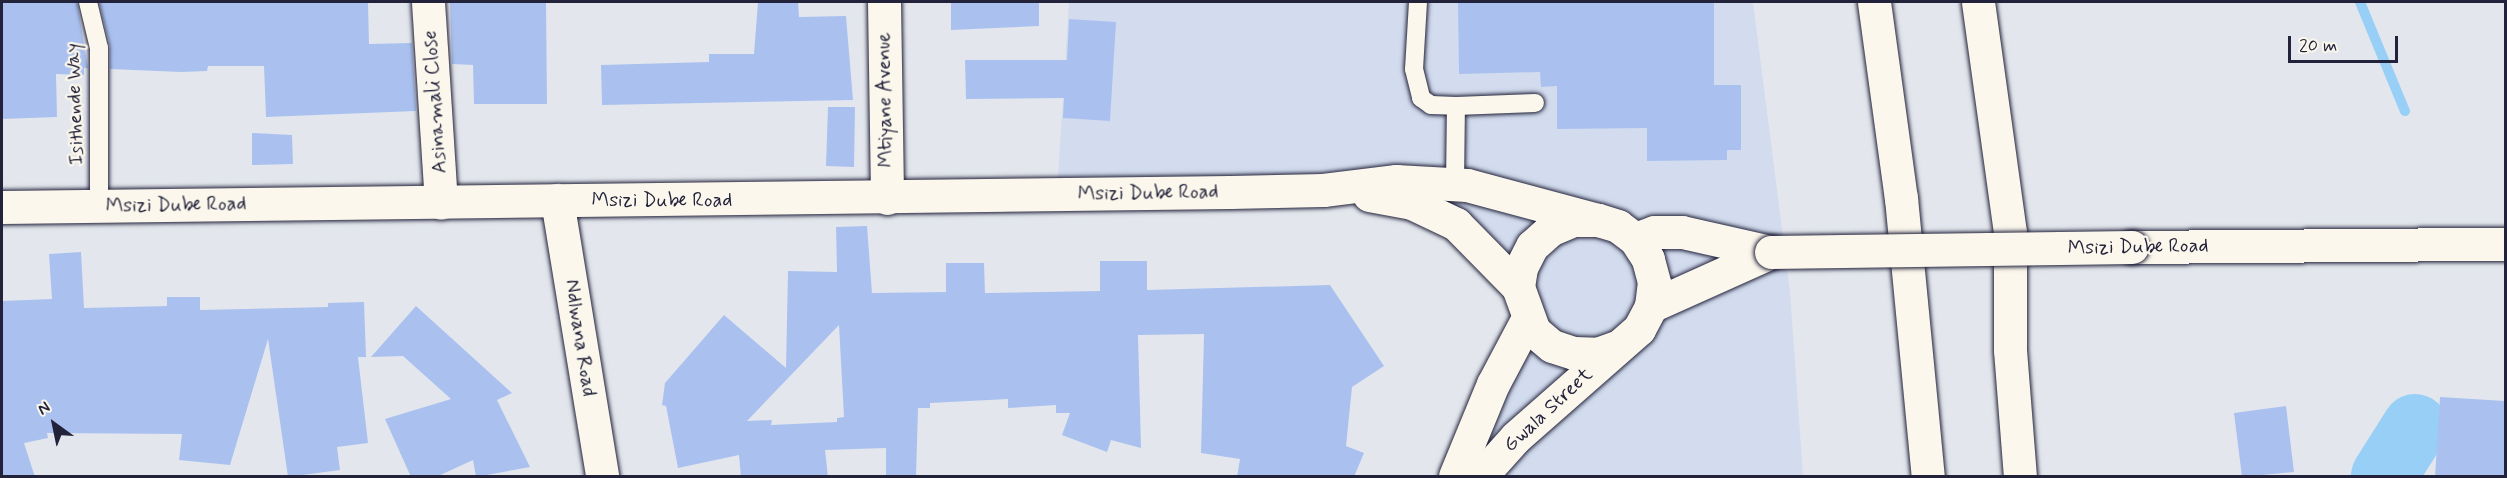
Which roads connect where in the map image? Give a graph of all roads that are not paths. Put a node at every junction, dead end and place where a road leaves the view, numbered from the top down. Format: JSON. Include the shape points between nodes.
{"nodes":[{"id":1,"x":88,"y":2,"type":"edge"},
{"id":2,"x":428,"y":2,"type":"edge"},
{"id":3,"x":884,"y":2,"type":"edge"},
{"id":4,"x":1418,"y":2,"type":"edge"},
{"id":5,"x":1874,"y":2,"type":"edge"},
{"id":6,"x":1978,"y":2,"type":"edge"},
{"id":7,"x":1534,"y":104,"type":"dead end"},
{"id":8,"x":1456,"y":106,"type":"junction"},
{"id":9,"x":1455,"y":184,"type":"junction"},
{"id":10,"x":1323,"y":190,"type":"junction"},
{"id":11,"x":887,"y":198,"type":"junction"},
{"id":12,"x":557,"y":200,"type":"junction"},
{"id":13,"x":441,"y":203,"type":"junction"},
{"id":14,"x":99,"y":206,"type":"junction"},
{"id":15,"x":2,"y":207,"type":"edge"},
{"id":16,"x":1598,"y":220,"type":"junction"},
{"id":17,"x":1635,"y":239,"type":"junction"},
{"id":18,"x":2505,"y":244,"type":"edge"},
{"id":19,"x":1771,"y":252,"type":"junction"},
{"id":20,"x":1518,"y":287,"type":"junction"},
{"id":21,"x":1651,"y":306,"type":"junction"},
{"id":22,"x":1527,"y":318,"type":"junction"},
{"id":23,"x":1619,"y":346,"type":"junction"},
{"id":24,"x":602,"y":477,"type":"edge"},
{"id":25,"x":1455,"y":477,"type":"edge"},
{"id":26,"x":1481,"y":477,"type":"edge"},
{"id":27,"x":1928,"y":477,"type":"edge"},
{"id":28,"x":2020,"y":477,"type":"edge"}],
"edges":[{"from":1,"to":14,"type":"lane","name":"Isithende Way","via":[[99,48]]},
{"from":2,"to":13,"type":"main road","name":"Asinamali Close"},
{"from":3,"to":11,"type":"main road","name":"Mtiyane Avenue"},
{"from":4,"to":8,"type":"lane","via":[[1414,69],[1421,98],[1431,105]]},
{"from":5,"to":27,"type":"main road","via":[[1901,198]]},
{"from":6,"to":28,"type":"main road","via":[[2010,232],[2010,350]]},
{"from":7,"to":8,"type":"lane"},
{"from":8,"to":9,"type":"lane"},
{"from":9,"to":10,"type":"main road","name":"Msizi Dube Road","via":[[1396,181]]},
{"from":9,"to":16,"type":"main road","name":"Msizi Dube Road","via":[[1519,197]]},
{"from":10,"to":11,"type":"main road","name":"Msizi Dube Road"},
{"from":10,"to":20,"type":"main road","name":"Msizi Dube Road","via":[[1389,198],[1435,213],[1472,237]]},
{"from":11,"to":12,"type":"main road","name":"Msizi Dube Road"},
{"from":12,"to":13,"type":"main road","name":"Msizi Dube Road"},
{"from":12,"to":24,"type":"main road","name":"Ndlwana Road"},
{"from":13,"to":14,"type":"main road","name":"Msizi Dube Road"},
{"from":14,"to":15,"type":"main road","name":"Msizi Dube Road"},
{"from":16,"to":17,"type":"main road","via":[[1618,226]]},
{"from":16,"to":20,"type":"main road","via":[[1573,220],[1550,230],[1532,246],[1521,268]]},
{"from":17,"to":19,"type":"main road","name":"Msizi Dube Road","via":[[1654,232],[1682,232]]},
{"from":17,"to":21,"type":"main road","via":[[1651,270]]},
{"from":18,"to":19,"type":"main road","name":"Msizi Dube Road","bridge":true},
{"from":19,"to":21,"type":"main road","name":"Msizi Dube Road"},
{"from":20,"to":22,"type":"main road"},
{"from":21,"to":23,"type":"main road","via":[[1639,328]]},
{"from":22,"to":23,"type":"main road","via":[[1534,331],[1552,346],[1574,353],[1597,354]]},
{"from":22,"to":25,"type":"main road","name":"Gwala Street","via":[[1493,384]]},
{"from":23,"to":26,"type":"main road","name":"Gwala Street","via":[[1516,437]]}]}
